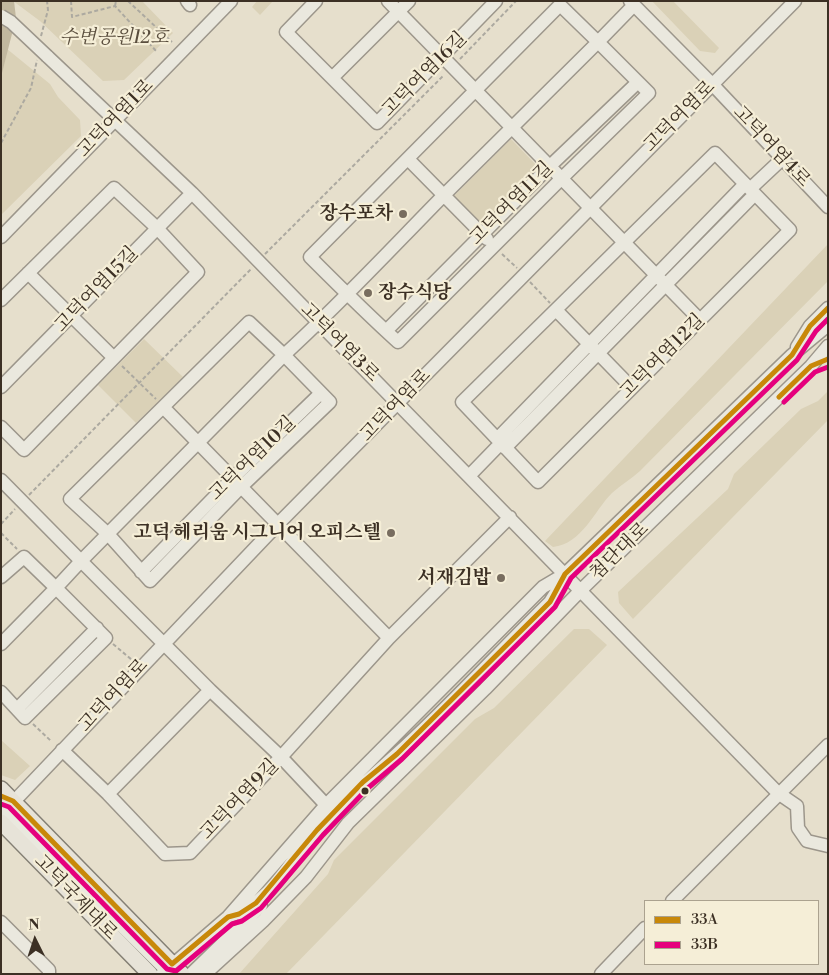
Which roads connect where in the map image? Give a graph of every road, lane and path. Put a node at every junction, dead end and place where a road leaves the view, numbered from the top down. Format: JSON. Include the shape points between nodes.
{"nodes":[{"id":1,"x":47,"y":1,"type":"edge"},
{"id":2,"x":71,"y":1,"type":"edge"},
{"id":3,"x":116,"y":1,"type":"edge"},
{"id":4,"x":128,"y":1,"type":"edge"},
{"id":5,"x":231,"y":1,"type":"edge"},
{"id":6,"x":316,"y":1,"type":"edge"},
{"id":7,"x":388,"y":1,"type":"edge"},
{"id":8,"x":409,"y":1,"type":"edge"},
{"id":9,"x":496,"y":1,"type":"edge"},
{"id":10,"x":516,"y":1,"type":"edge"},
{"id":11,"x":796,"y":1,"type":"edge"},
{"id":12,"x":632,"y":3,"type":"edge"},
{"id":13,"x":115,"y":6,"type":"junction"},
{"id":14,"x":398,"y":12,"type":"junction"},
{"id":15,"x":1,"y":16,"type":"edge"},
{"id":16,"x":41,"y":37,"type":"dead end"},
{"id":17,"x":172,"y":42,"type":"dead end"},
{"id":18,"x":598,"y":42,"type":"junction"},
{"id":19,"x":157,"y":52,"type":"dead end"},
{"id":20,"x":42,"y":55,"type":"junction"},
{"id":21,"x":448,"y":62,"type":"junction"},
{"id":22,"x":332,"y":78,"type":"junction"},
{"id":23,"x":638,"y":82,"type":"junction"},
{"id":24,"x":713,"y":85,"type":"junction"},
{"id":25,"x":476,"y":90,"type":"junction"},
{"id":26,"x":115,"y":119,"type":"junction"},
{"id":27,"x":513,"y":128,"type":"junction"},
{"id":28,"x":1,"y":143,"type":"edge"},
{"id":29,"x":408,"y":159,"type":"junction"},
{"id":30,"x":782,"y":159,"type":"junction"},
{"id":31,"x":550,"y":166,"type":"junction"},
{"id":32,"x":562,"y":178,"type":"junction"},
{"id":33,"x":750,"y":189,"type":"junction"},
{"id":34,"x":192,"y":193,"type":"junction"},
{"id":35,"x":443,"y":196,"type":"junction"},
{"id":36,"x":590,"y":207,"type":"junction"},
{"id":37,"x":828,"y":207,"type":"edge"},
{"id":38,"x":157,"y":228,"type":"junction"},
{"id":39,"x":482,"y":234,"type":"junction"},
{"id":40,"x":1,"y":237,"type":"edge"},
{"id":41,"x":624,"y":243,"type":"junction"},
{"id":42,"x":494,"y":246,"type":"junction"},
{"id":43,"x":258,"y":261,"type":"junction"},
{"id":44,"x":28,"y":273,"type":"junction"},
{"id":45,"x":657,"y":274,"type":"junction"},
{"id":46,"x":666,"y":284,"type":"junction"},
{"id":47,"x":348,"y":294,"type":"junction"},
{"id":48,"x":1,"y":300,"type":"edge"},
{"id":49,"x":828,"y":308,"type":"edge"},
{"id":50,"x":556,"y":310,"type":"junction"},
{"id":51,"x":71,"y":316,"type":"junction"},
{"id":52,"x":700,"y":320,"type":"junction"},
{"id":53,"x":319,"y":323,"type":"junction"},
{"id":54,"x":828,"y":325,"type":"edge"},
{"id":55,"x":386,"y":331,"type":"junction"},
{"id":56,"x":828,"y":346,"type":"edge"},
{"id":57,"x":594,"y":348,"type":"junction"},
{"id":58,"x":284,"y":355,"type":"junction"},
{"id":59,"x":792,"y":355,"type":"junction"},
{"id":60,"x":113,"y":358,"type":"junction"},
{"id":61,"x":828,"y":359,"type":"edge"},
{"id":62,"x":811,"y":366,"type":"junction"},
{"id":63,"x":141,"y":383,"type":"junction"},
{"id":64,"x":1,"y":387,"type":"edge"},
{"id":65,"x":632,"y":388,"type":"junction"},
{"id":66,"x":399,"y":404,"type":"junction"},
{"id":67,"x":163,"y":406,"type":"junction"},
{"id":68,"x":1,"y":427,"type":"edge"},
{"id":69,"x":198,"y":443,"type":"junction"},
{"id":70,"x":501,"y":443,"type":"junction"},
{"id":71,"x":469,"y":476,"type":"junction"},
{"id":72,"x":1,"y":480,"type":"edge"},
{"id":73,"x":237,"y":482,"type":"junction"},
{"id":74,"x":22,"y":501,"type":"junction"},
{"id":75,"x":510,"y":517,"type":"junction"},
{"id":76,"x":1,"y":524,"type":"edge"},
{"id":77,"x":278,"y":524,"type":"junction"},
{"id":78,"x":1,"y":533,"type":"edge"},
{"id":79,"x":108,"y":534,"type":"junction"},
{"id":80,"x":24,"y":557,"type":"junction"},
{"id":81,"x":81,"y":561,"type":"junction"},
{"id":82,"x":565,"y":574,"type":"junction"},
{"id":83,"x":1,"y":577,"type":"edge"},
{"id":84,"x":56,"y":588,"type":"junction"},
{"id":85,"x":581,"y":590,"type":"junction"},
{"id":86,"x":101,"y":633,"type":"junction"},
{"id":87,"x":389,"y":638,"type":"junction"},
{"id":88,"x":1,"y":644,"type":"edge"},
{"id":89,"x":163,"y":644,"type":"junction"},
{"id":90,"x":132,"y":660,"type":"dead end"},
{"id":91,"x":210,"y":690,"type":"junction"},
{"id":92,"x":1,"y":692,"type":"edge"},
{"id":93,"x":21,"y":713,"type":"junction"},
{"id":94,"x":440,"y":732,"type":"junction"},
{"id":95,"x":51,"y":741,"type":"dead end"},
{"id":96,"x":828,"y":745,"type":"edge"},
{"id":97,"x":62,"y":750,"type":"junction"},
{"id":98,"x":281,"y":757,"type":"junction"},
{"id":99,"x":363,"y":782,"type":"junction"},
{"id":100,"x":1,"y":789,"type":"edge"},
{"id":101,"x":778,"y":793,"type":"junction"},
{"id":102,"x":108,"y":794,"type":"junction"},
{"id":103,"x":338,"y":794,"type":"junction"},
{"id":104,"x":326,"y":805,"type":"junction"},
{"id":105,"x":3,"y":809,"type":"edge"},
{"id":106,"x":327,"y":819,"type":"junction"},
{"id":107,"x":828,"y":846,"type":"edge"},
{"id":108,"x":270,"y":898,"type":"junction"},
{"id":109,"x":673,"y":900,"type":"edge"},
{"id":110,"x":256,"y":903,"type":"junction"},
{"id":111,"x":228,"y":917,"type":"junction"},
{"id":112,"x":263,"y":921,"type":"junction"},
{"id":113,"x":1,"y":922,"type":"edge"},
{"id":114,"x":644,"y":929,"type":"edge"},
{"id":115,"x":173,"y":972,"type":"edge"},
{"id":116,"x":50,"y":974,"type":"edge"},
{"id":117,"x":150,"y":974,"type":"edge"},
{"id":118,"x":205,"y":974,"type":"edge"},
{"id":119,"x":601,"y":974,"type":"edge"}],
"edges":[{"from":1,"to":16,"type":"path"},
{"from":2,"to":13,"type":"path","via":[[72,17]]},
{"from":3,"to":13,"type":"path"},
{"from":4,"to":17,"type":"path"},
{"from":5,"to":26,"type":"street","name":"고덕여염1로"},
{"from":6,"to":22,"type":"street","name":"고덕여염16길","via":[[286,32]]},
{"from":7,"to":14,"type":"street"},
{"from":8,"to":14,"type":"street"},
{"from":9,"to":21,"type":"street","name":"고덕여염16길"},
{"from":10,"to":21,"type":"path"},
{"from":11,"to":24,"type":"street","name":"고덕여염로"},
{"from":12,"to":18,"type":"street"},
{"from":12,"to":24,"type":"street","name":"고덕여염4로"},
{"from":13,"to":19,"type":"path"},
{"from":14,"to":21,"type":"street"},
{"from":14,"to":22,"type":"street"},
{"from":15,"to":20,"type":"street","name":"고덕여염3로","bridge":true,"via":[[12,22]]},
{"from":18,"to":23,"type":"street"},
{"from":18,"to":25,"type":"street","via":[[560,5]]},
{"from":18,"to":27,"type":"street"},
{"from":20,"to":26,"type":"street","name":"고덕여염3로"},
{"from":20,"to":28,"type":"path","via":[[31,88]]},
{"from":21,"to":22,"type":"street","name":"고덕여염16길","via":[[377,123]]},
{"from":21,"to":25,"type":"street"},
{"from":21,"to":43,"type":"path"},
{"from":23,"to":31,"type":"street","name":"고덕여염11길"},
{"from":23,"to":32,"type":"street","via":[[649,93]]},
{"from":24,"to":30,"type":"street","name":"고덕여염4로"},
{"from":24,"to":36,"type":"street","name":"고덕여염로"},
{"from":25,"to":27,"type":"street"},
{"from":25,"to":29,"type":"street"},
{"from":26,"to":34,"type":"street","name":"고덕여염3로"},
{"from":26,"to":40,"type":"street","name":"고덕여염1로"},
{"from":27,"to":31,"type":"street"},
{"from":27,"to":35,"type":"street"},
{"from":29,"to":35,"type":"street"},
{"from":29,"to":47,"type":"street","via":[[310,257]]},
{"from":30,"to":33,"type":"street"},
{"from":30,"to":37,"type":"street","name":"고덕여염4로"},
{"from":31,"to":32,"type":"street"},
{"from":31,"to":39,"type":"street","name":"고덕여염11길"},
{"from":32,"to":36,"type":"street"},
{"from":32,"to":42,"type":"street"},
{"from":33,"to":41,"type":"street","name":"고덕여염12길","via":[[715,153]]},
{"from":33,"to":45,"type":"street"},
{"from":33,"to":46,"type":"street"},
{"from":33,"to":52,"type":"street","name":"고덕여염12길","via":[[790,230]]},
{"from":34,"to":38,"type":"street","name":"고덕여염15길"},
{"from":34,"to":43,"type":"street","name":"고덕여염3로"},
{"from":35,"to":39,"type":"street"},
{"from":35,"to":47,"type":"street"},
{"from":36,"to":41,"type":"street"},
{"from":36,"to":66,"type":"street","name":"고덕여염로"},
{"from":38,"to":44,"type":"street","via":[[114,188]]},
{"from":38,"to":51,"type":"street","name":"고덕여염15길"},
{"from":38,"to":60,"type":"street","via":[[198,272]]},
{"from":39,"to":42,"type":"street"},
{"from":39,"to":55,"type":"street","name":"고덕여염11길"},
{"from":41,"to":45,"type":"street"},
{"from":41,"to":50,"type":"street","name":"고덕여염12길"},
{"from":42,"to":55,"type":"street","via":[[398,342]]},
{"from":43,"to":53,"type":"street","name":"고덕여염3로"},
{"from":43,"to":63,"type":"path"},
{"from":44,"to":48,"type":"street"},
{"from":44,"to":51,"type":"street"},
{"from":45,"to":46,"type":"street"},
{"from":45,"to":57,"type":"street"},
{"from":46,"to":52,"type":"street"},
{"from":46,"to":57,"type":"street"},
{"from":47,"to":53,"type":"street"},
{"from":47,"to":55,"type":"street"},
{"from":49,"to":59,"type":"street","via":[[810,326]]},
{"from":50,"to":57,"type":"street"},
{"from":50,"to":70,"type":"street","name":"고덕여염12길","via":[[462,402]]},
{"from":51,"to":60,"type":"street"},
{"from":51,"to":64,"type":"street","name":"고덕여염15길"},
{"from":52,"to":65,"type":"street","name":"고덕여염12길"},
{"from":53,"to":58,"type":"street"},
{"from":53,"to":66,"type":"street","name":"고덕여염3로"},
{"from":54,"to":59,"type":"street","name":"첨단대로"},
{"from":56,"to":62,"type":"street","name":"첨단대로"},
{"from":57,"to":65,"type":"street"},
{"from":57,"to":70,"type":"street"},
{"from":58,"to":67,"type":"street","name":"고덕여염10길","via":[[249,322]]},
{"from":58,"to":69,"type":"street"},
{"from":58,"to":73,"type":"street","name":"고덕여염10길","via":[[321,393]]},
{"from":59,"to":82,"type":"street","name":"첨단대로"},
{"from":60,"to":63,"type":"path"},
{"from":60,"to":68,"type":"street","via":[[24,450]]},
{"from":61,"to":62,"type":"street"},
{"from":62,"to":85,"type":"street","name":"첨단대로"},
{"from":63,"to":67,"type":"path"},
{"from":63,"to":74,"type":"path"},
{"from":65,"to":70,"type":"street","name":"고덕여염12길","via":[[538,482]]},
{"from":66,"to":71,"type":"street","name":"고덕여염3로"},
{"from":66,"to":77,"type":"street","name":"고덕여염로"},
{"from":67,"to":69,"type":"street"},
{"from":67,"to":79,"type":"street","name":"고덕여염10길","via":[[70,499]]},
{"from":69,"to":73,"type":"street"},
{"from":69,"to":79,"type":"street"},
{"from":70,"to":71,"type":"street"},
{"from":71,"to":75,"type":"street","name":"고덕여염3로"},
{"from":72,"to":74,"type":"street"},
{"from":73,"to":77,"type":"street"},
{"from":73,"to":79,"type":"street","name":"고덕여염10길","via":[[141,572]]},
{"from":74,"to":76,"type":"path"},
{"from":74,"to":81,"type":"street"},
{"from":75,"to":82,"type":"street","name":"고덕여염3로"},
{"from":75,"to":87,"type":"street","name":"고덕여염9길"},
{"from":77,"to":87,"type":"street"},
{"from":77,"to":89,"type":"street","name":"고덕여염로"},
{"from":78,"to":80,"type":"path"},
{"from":79,"to":81,"type":"street"},
{"from":80,"to":83,"type":"street"},
{"from":80,"to":84,"type":"street"},
{"from":81,"to":84,"type":"street"},
{"from":81,"to":89,"type":"street"},
{"from":82,"to":85,"type":"street","name":"고덕여염3로"},
{"from":82,"to":99,"type":"street","via":[[550,602],[397,754]]},
{"from":82,"to":103,"type":"street","name":"첨단대로","via":[[543,588]]},
{"from":84,"to":86,"type":"street"},
{"from":84,"to":88,"type":"street"},
{"from":85,"to":94,"type":"street","name":"첨단대로"},
{"from":85,"to":101,"type":"street","name":"고덕여염3로"},
{"from":86,"to":90,"type":"path"},
{"from":86,"to":93,"type":"street"},
{"from":87,"to":98,"type":"street","name":"고덕여염9길"},
{"from":89,"to":91,"type":"street"},
{"from":89,"to":97,"type":"street","name":"고덕여염로"},
{"from":91,"to":98,"type":"street"},
{"from":91,"to":102,"type":"street"},
{"from":92,"to":93,"type":"street"},
{"from":93,"to":95,"type":"path"},
{"from":94,"to":108,"type":"street","via":[[408,750],[336,817]]},
{"from":94,"to":112,"type":"street","name":"첨단대로","via":[[348,823],[306,877]]},
{"from":96,"to":101,"type":"street"},
{"from":97,"to":102,"type":"street","name":"고덕여염9길"},
{"from":97,"to":105,"type":"street","name":"고덕여염로"},
{"from":98,"to":102,"type":"street","name":"고덕여염9길","via":[[190,853],[165,854]]},
{"from":98,"to":104,"type":"street"},
{"from":99,"to":103,"type":"street"},
{"from":99,"to":106,"type":"street"},
{"from":100,"to":105,"type":"main road","name":"고덕국제대로"},
{"from":101,"to":107,"type":"street","name":"고덕여염3로","via":[[797,806],[798,828],[807,841]]},
{"from":101,"to":109,"type":"street"},
{"from":103,"to":104,"type":"street","name":"첨단대로"},
{"from":103,"to":106,"type":"street"},
{"from":104,"to":111,"type":"street","name":"첨단대로"},
{"from":105,"to":115,"type":"main road","name":"고덕국제대로"},
{"from":105,"to":117,"type":"main road","name":"고덕국제대로"},
{"from":106,"to":110,"type":"street"},
{"from":108,"to":112,"type":"street"},
{"from":108,"to":115,"type":"street"},
{"from":110,"to":111,"type":"street","via":[[240,914]]},
{"from":110,"to":115,"type":"street"},
{"from":111,"to":115,"type":"street","name":"첨단대로"},
{"from":112,"to":118,"type":"street","name":"첨단대로"},
{"from":113,"to":116,"type":"street"},
{"from":114,"to":119,"type":"street"}]}
